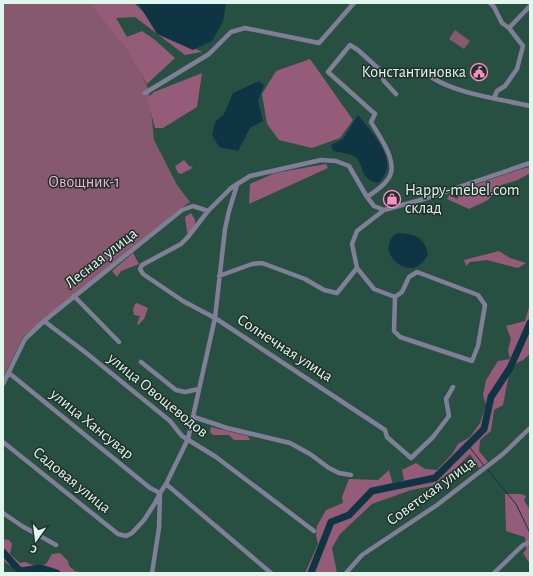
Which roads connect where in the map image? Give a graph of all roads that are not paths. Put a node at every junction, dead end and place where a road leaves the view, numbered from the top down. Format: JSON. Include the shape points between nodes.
{"nodes":[{"id":1,"x":354,"y":3,"type":"edge"},
{"id":2,"x":490,"y":3,"type":"edge"},
{"id":3,"x":530,"y":6,"type":"edge"},
{"id":4,"x":509,"y":28,"type":"junction"},
{"id":5,"x":530,"y":44,"type":"edge"},
{"id":6,"x":524,"y":46,"type":"junction"},
{"id":7,"x":431,"y":77,"type":"dead end"},
{"id":8,"x":145,"y":93,"type":"dead end"},
{"id":9,"x":396,"y":94,"type":"dead end"},
{"id":10,"x":494,"y":98,"type":"junction"},
{"id":11,"x":530,"y":106,"type":"edge"},
{"id":12,"x":530,"y":162,"type":"edge"},
{"id":13,"x":237,"y":184,"type":"junction"},
{"id":14,"x":367,"y":197,"type":"junction"},
{"id":15,"x":384,"y":210,"type":"junction"},
{"id":16,"x":208,"y":211,"type":"junction"},
{"id":17,"x":357,"y":268,"type":"junction"},
{"id":18,"x":220,"y":276,"type":"junction"},
{"id":19,"x":74,"y":296,"type":"junction"},
{"id":20,"x":395,"y":297,"type":"junction"},
{"id":21,"x":214,"y":318,"type":"junction"},
{"id":22,"x":44,"y":321,"type":"junction"},
{"id":23,"x":119,"y":342,"type":"dead end"},
{"id":24,"x":141,"y":362,"type":"dead end"},
{"id":25,"x":9,"y":373,"type":"junction"},
{"id":26,"x":3,"y":384,"type":"edge"},
{"id":27,"x":453,"y":386,"type":"dead end"},
{"id":28,"x":199,"y":389,"type":"junction"},
{"id":29,"x":194,"y":417,"type":"junction"},
{"id":30,"x":530,"y":428,"type":"edge"},
{"id":31,"x":188,"y":439,"type":"junction"},
{"id":32,"x":3,"y":442,"type":"edge"},
{"id":33,"x":350,"y":475,"type":"dead end"},
{"id":34,"x":166,"y":484,"type":"junction"},
{"id":35,"x":160,"y":492,"type":"junction"},
{"id":36,"x":3,"y":513,"type":"edge"},
{"id":37,"x":314,"y":531,"type":"dead end"},
{"id":38,"x":530,"y":542,"type":"edge"},
{"id":39,"x":56,"y":545,"type":"dead end"},
{"id":40,"x":152,"y":573,"type":"edge"},
{"id":41,"x":271,"y":573,"type":"edge"},
{"id":42,"x":346,"y":573,"type":"edge"},
{"id":43,"x":494,"y":573,"type":"edge"}],
"edges":[{"from":1,"to":8,"type":"street","via":[[319,43],[245,28],[231,32],[209,54]]},
{"from":2,"to":4,"type":"street","via":[[502,23]]},
{"from":3,"to":4,"type":"street"},
{"from":4,"to":6,"type":"street"},
{"from":5,"to":6,"type":"street"},
{"from":6,"to":10,"type":"street","via":[[517,70],[505,86],[496,91]]},
{"from":7,"to":10,"type":"street","via":[[443,85]]},
{"from":9,"to":14,"type":"street","via":[[384,81],[380,70],[350,45],[328,72],[375,114],[371,122],[390,155],[390,178]]},
{"from":10,"to":11,"type":"street"},
{"from":12,"to":15,"type":"street","via":[[427,198]]},
{"from":13,"to":14,"type":"street","via":[[250,176],[265,172],[321,160],[336,161],[349,166]]},
{"from":13,"to":16,"type":"street"},
{"from":13,"to":18,"type":"street","via":[[228,211]]},
{"from":14,"to":15,"type":"street","via":[[374,206]]},
{"from":15,"to":17,"type":"street","via":[[357,231],[352,244]]},
{"from":16,"to":19,"type":"street","name":"Лесная улица","via":[[193,206],[182,210]]},
{"from":16,"to":21,"type":"street","name":"Солнечная улица","via":[[181,244],[142,264],[140,269],[143,274],[182,301]]},
{"from":17,"to":18,"type":"street","via":[[337,293],[324,290],[305,279],[262,263],[252,264]]},
{"from":17,"to":20,"type":"street","via":[[374,289]]},
{"from":18,"to":21,"type":"street"},
{"from":19,"to":22,"type":"street","name":"Лесная улица"},
{"from":19,"to":23,"type":"street"},
{"from":20,"to":20,"type":"street","via":[[394,331],[400,337],[472,361],[478,346],[485,306],[478,295],[417,272],[409,277],[402,292]]},
{"from":21,"to":27,"type":"street","name":"Солнечная улица","via":[[385,430],[387,437],[411,458],[433,437],[449,416],[446,399]]},
{"from":21,"to":28,"type":"street"},
{"from":22,"to":25,"type":"street","name":"Лесная улица","via":[[25,339]]},
{"from":22,"to":31,"type":"street","name":"улица Овощеводов","via":[[170,421],[182,436]]},
{"from":24,"to":28,"type":"street","via":[[176,390],[186,392]]},
{"from":25,"to":26,"type":"street","name":"Лесная улица"},
{"from":25,"to":35,"type":"street","name":"улица Хансувар","via":[[150,488]]},
{"from":28,"to":29,"type":"street"},
{"from":29,"to":31,"type":"street"},
{"from":29,"to":33,"type":"street","name":"улица Овощеводов","via":[[228,428],[290,442],[329,468]]},
{"from":30,"to":42,"type":"street","name":"Советская улица","via":[[503,454],[437,505],[362,555]]},
{"from":31,"to":34,"type":"street"},
{"from":31,"to":37,"type":"street","name":"улица Овощеводов"},
{"from":32,"to":35,"type":"street","name":"Садовая улица","via":[[118,534],[126,536],[132,533],[144,520]]},
{"from":34,"to":35,"type":"street"},
{"from":34,"to":41,"type":"street"},
{"from":35,"to":40,"type":"street","via":[[159,528]]},
{"from":36,"to":39,"type":"street"},
{"from":38,"to":43,"type":"street","via":[[523,545]]}]}
